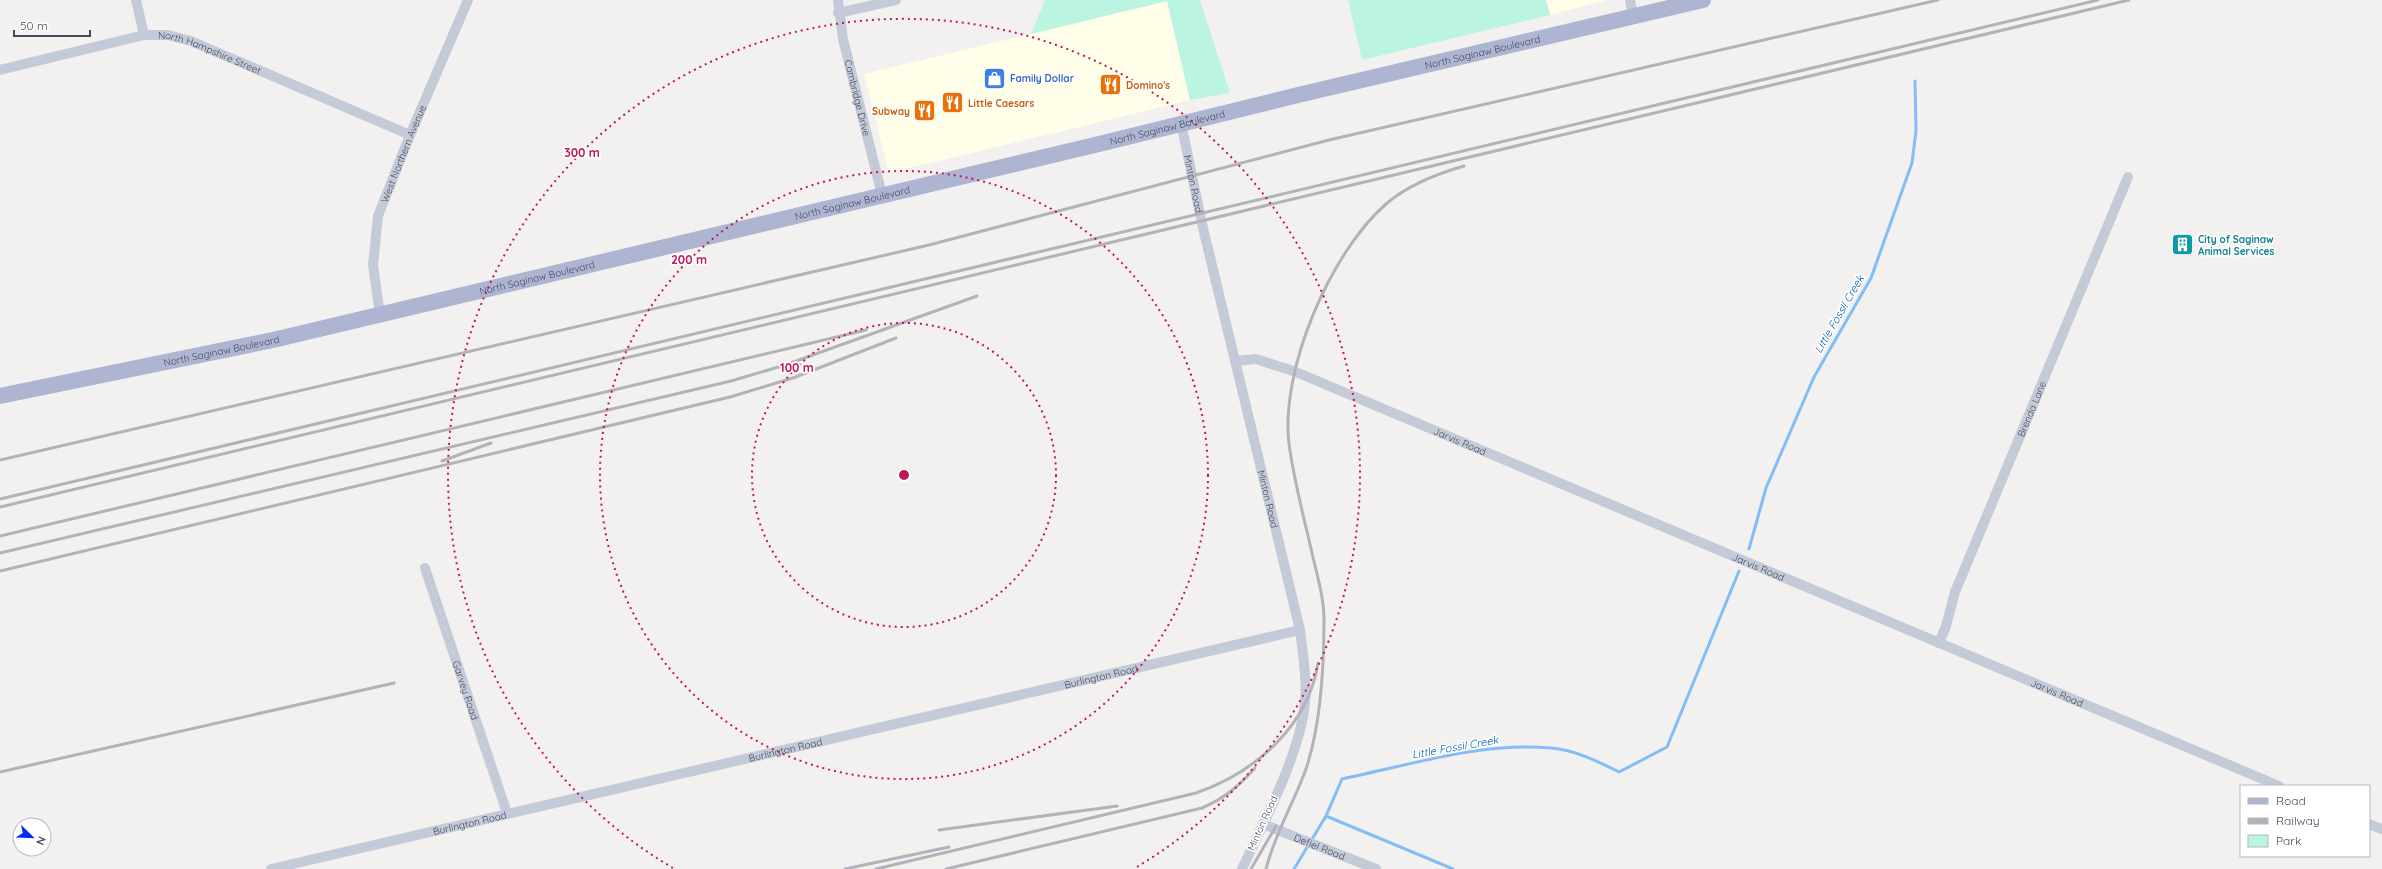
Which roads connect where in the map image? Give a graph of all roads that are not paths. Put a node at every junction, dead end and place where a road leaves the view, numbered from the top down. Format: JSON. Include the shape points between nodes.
{"nodes":[{"id":1,"x":136,"y":0,"type":"edge"},
{"id":2,"x":468,"y":0,"type":"edge"},
{"id":3,"x":838,"y":0,"type":"edge"},
{"id":4,"x":896,"y":0,"type":"edge"},
{"id":5,"x":1630,"y":0,"type":"edge"},
{"id":6,"x":1703,"y":0,"type":"edge"},
{"id":7,"x":838,"y":13,"type":"junction"},
{"id":8,"x":1633,"y":16,"type":"junction"},
{"id":9,"x":144,"y":35,"type":"junction"},
{"id":10,"x":0,"y":70,"type":"edge"},
{"id":11,"x":1181,"y":123,"type":"junction"},
{"id":12,"x":410,"y":135,"type":"junction"},
{"id":13,"x":2128,"y":177,"type":"dead end"},
{"id":14,"x":882,"y":196,"type":"junction"},
{"id":15,"x":380,"y":315,"type":"junction"},
{"id":16,"x":1236,"y":361,"type":"junction"},
{"id":17,"x":0,"y":396,"type":"edge"},
{"id":18,"x":425,"y":568,"type":"dead end"},
{"id":19,"x":1300,"y":630,"type":"junction"},
{"id":20,"x":1939,"y":643,"type":"junction"},
{"id":21,"x":2277,"y":785,"type":"edge"},
{"id":22,"x":507,"y":813,"type":"junction"},
{"id":23,"x":1263,"y":824,"type":"junction"},
{"id":24,"x":2370,"y":824,"type":"edge"},
{"id":25,"x":2382,"y":829,"type":"edge"},
{"id":26,"x":271,"y":869,"type":"edge"},
{"id":27,"x":1242,"y":869,"type":"edge"},
{"id":28,"x":1376,"y":869,"type":"edge"}],
"edges":[{"from":1,"to":9,"type":"street"},
{"from":2,"to":12,"type":"street","name":"West Northern Avenue"},
{"from":3,"to":7,"type":"street","name":"Cambridge Drive"},
{"from":4,"to":7,"type":"street"},
{"from":5,"to":8,"type":"street"},
{"from":6,"to":8,"type":"main road","name":"North Saginaw Boulevard"},
{"from":7,"to":14,"type":"street","name":"Cambridge Drive"},
{"from":8,"to":11,"type":"main road","name":"North Saginaw Boulevard"},
{"from":9,"to":10,"type":"street","name":"North Hampshire Street"},
{"from":9,"to":12,"type":"street","name":"North Hampshire Street","via":[[168,35],[191,41]]},
{"from":11,"to":14,"type":"main road","name":"North Saginaw Boulevard"},
{"from":11,"to":16,"type":"street","name":"Minton Road","via":[[1203,228]]},
{"from":12,"to":15,"type":"street","name":"West Northern Avenue","via":[[387,190],[376,230],[373,265]]},
{"from":13,"to":20,"type":"street","name":"Brenda Lane","via":[[1956,592]]},
{"from":14,"to":15,"type":"main road","name":"North Saginaw Boulevard"},
{"from":15,"to":17,"type":"main road","name":"North Saginaw Boulevard","via":[[74,383]]},
{"from":16,"to":19,"type":"street","name":"Minton Road"},
{"from":16,"to":20,"type":"street","name":"Jarvis Road","via":[[1256,358],[1296,372]]},
{"from":18,"to":22,"type":"street","name":"Garvey Road"},
{"from":19,"to":22,"type":"street","name":"Burlington Road"},
{"from":19,"to":23,"type":"street","name":"Minton Road","via":[[1305,668],[1305,703],[1301,726],[1294,751]]},
{"from":20,"to":21,"type":"street","name":"Jarvis Road"},
{"from":22,"to":26,"type":"street","name":"Burlington Road"},
{"from":23,"to":27,"type":"street","name":"Minton Road"},
{"from":23,"to":28,"type":"street","name":"Defiel Road"},
{"from":24,"to":25,"type":"street"}]}
